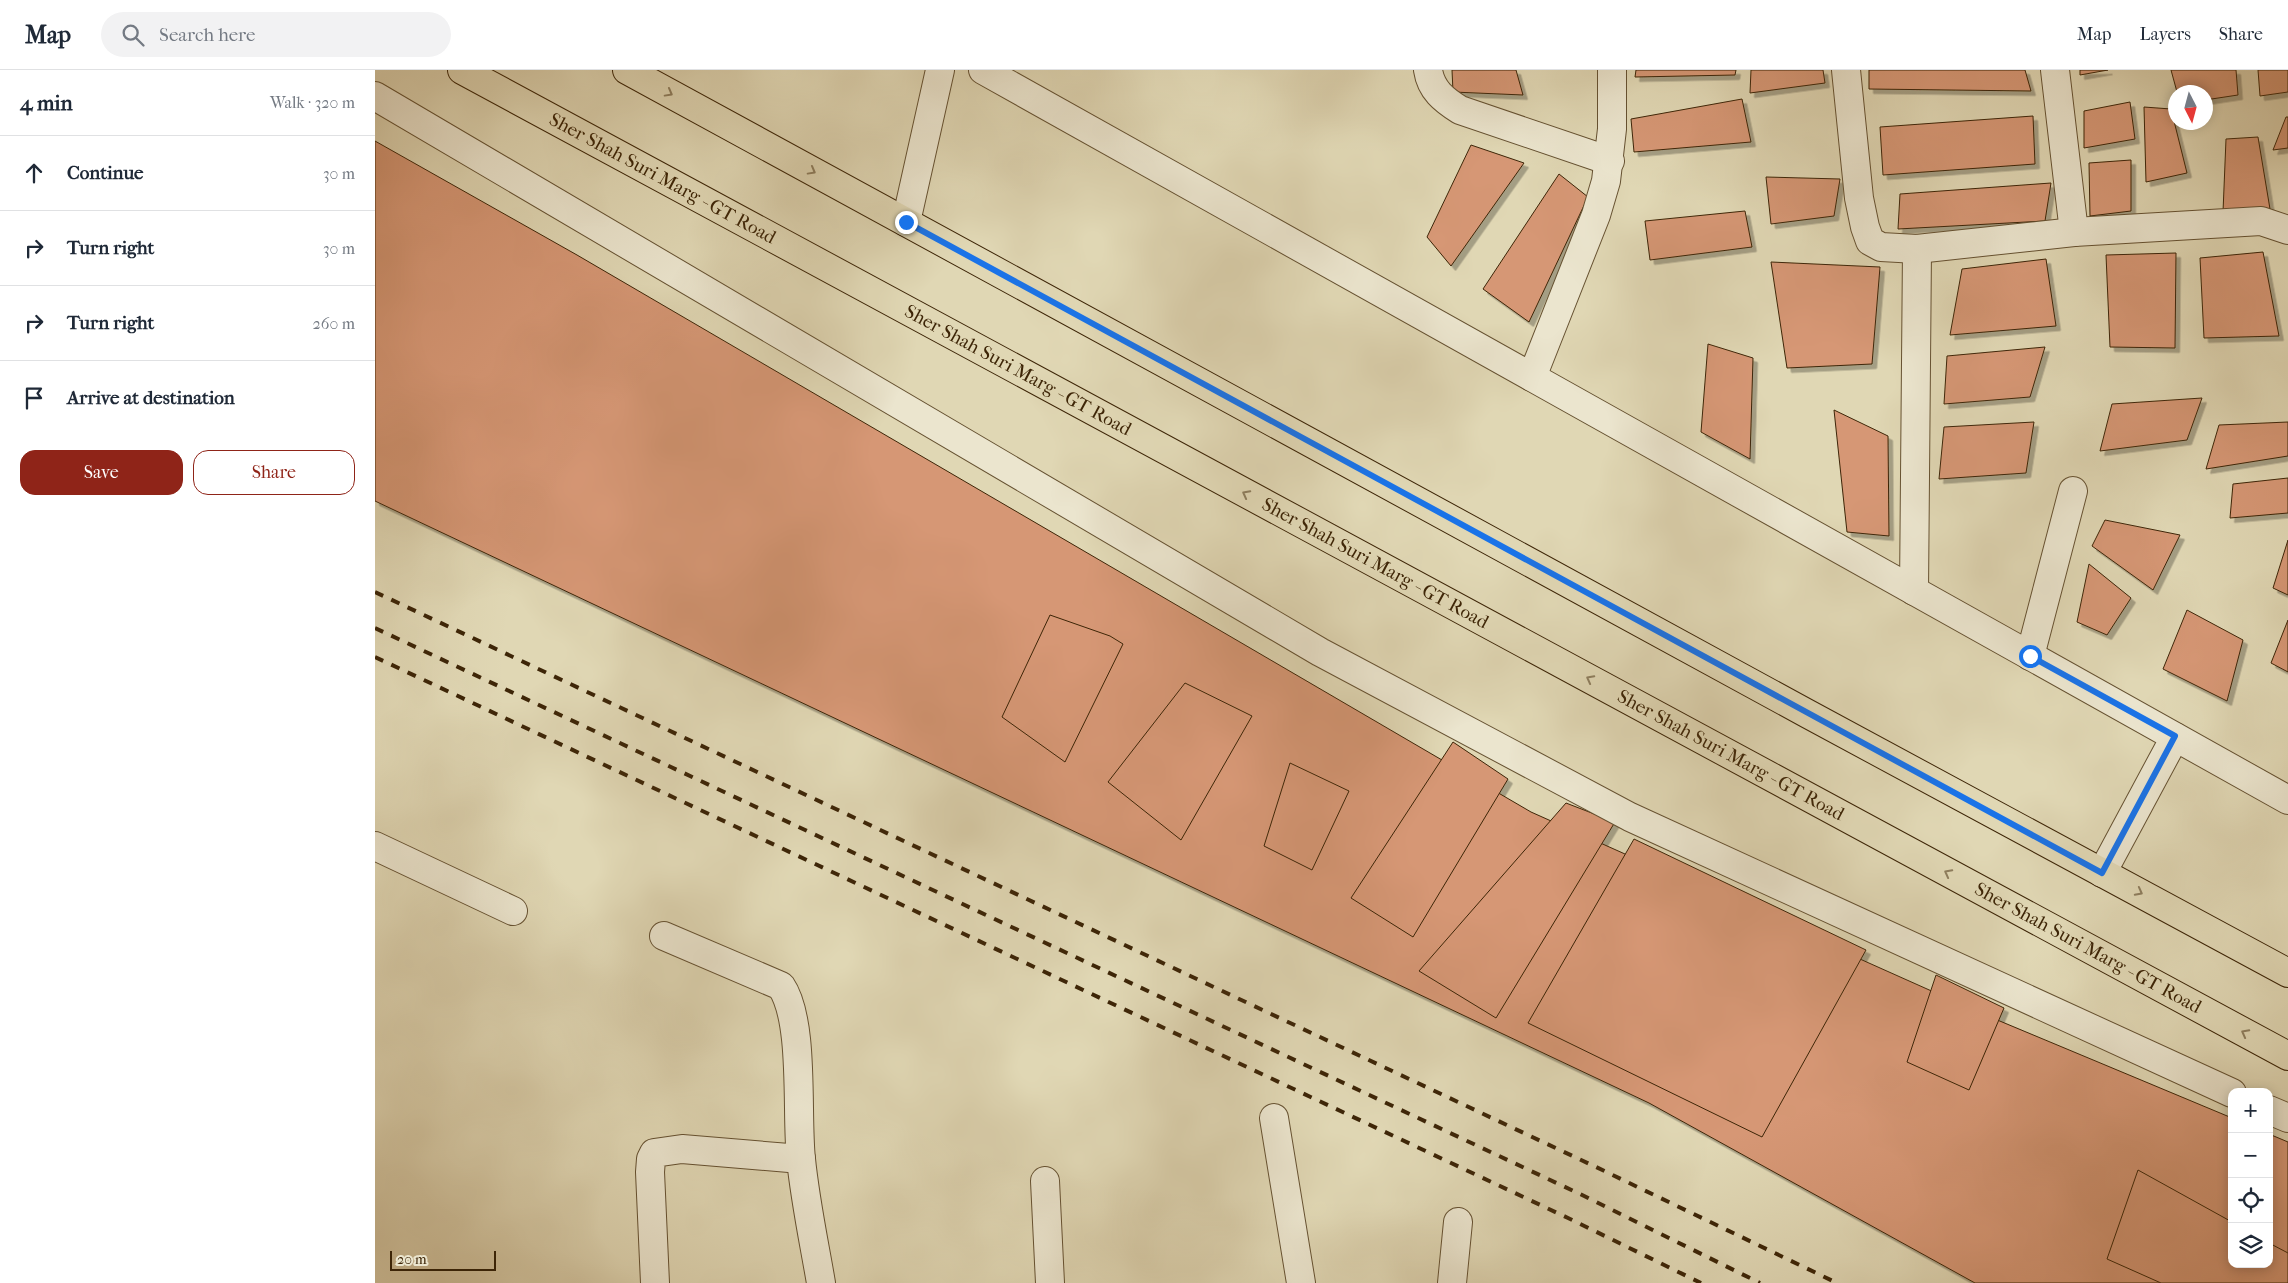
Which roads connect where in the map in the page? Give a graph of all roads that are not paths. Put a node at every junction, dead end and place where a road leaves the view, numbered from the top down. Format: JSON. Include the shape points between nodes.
{"nodes":[{"id":1,"x":462,"y":70,"type":"edge"},
{"id":2,"x":627,"y":70,"type":"edge"},
{"id":3,"x":940,"y":70,"type":"edge"},
{"id":4,"x":983,"y":70,"type":"edge"},
{"id":5,"x":1427,"y":70,"type":"edge"},
{"id":6,"x":1612,"y":70,"type":"edge"},
{"id":7,"x":1846,"y":70,"type":"edge"},
{"id":8,"x":2055,"y":70,"type":"edge"},
{"id":9,"x":375,"y":96,"type":"edge"},
{"id":10,"x":1610,"y":161,"type":"junction"},
{"id":11,"x":906,"y":222,"type":"junction"},
{"id":12,"x":2288,"y":230,"type":"edge"},
{"id":13,"x":2074,"y":232,"type":"junction"},
{"id":14,"x":1917,"y":249,"type":"junction"},
{"id":15,"x":1532,"y":377,"type":"junction"},
{"id":16,"x":2073,"y":491,"type":"dead end"},
{"id":17,"x":1914,"y":590,"type":"junction"},
{"id":18,"x":2030,"y":656,"type":"junction"},
{"id":19,"x":2175,"y":736,"type":"junction"},
{"id":20,"x":2288,"y":800,"type":"edge"},
{"id":21,"x":375,"y":846,"type":"edge"},
{"id":22,"x":2102,"y":873,"type":"junction"},
{"id":23,"x":513,"y":911,"type":"dead end"},
{"id":24,"x":664,"y":936,"type":"dead end"},
{"id":25,"x":2288,"y":973,"type":"edge"},
{"id":26,"x":2288,"y":1056,"type":"edge"},
{"id":27,"x":2228,"y":1091,"type":"edge"},
{"id":28,"x":2273,"y":1112,"type":"edge"},
{"id":29,"x":1274,"y":1118,"type":"dead end"},
{"id":30,"x":2288,"y":1118,"type":"edge"},
{"id":31,"x":801,"y":1159,"type":"junction"},
{"id":32,"x":1045,"y":1182,"type":"dead end"},
{"id":33,"x":1458,"y":1222,"type":"dead end"},
{"id":34,"x":655,"y":1283,"type":"edge"},
{"id":35,"x":821,"y":1283,"type":"edge"},
{"id":36,"x":1050,"y":1283,"type":"edge"},
{"id":37,"x":1301,"y":1283,"type":"edge"},
{"id":38,"x":1452,"y":1283,"type":"edge"}],
"edges":[{"from":26,"to":1,"type":"main road","name":"Sher Shah Suri Marg - GT Road","one_way":true},
{"from":2,"to":11,"type":"main road","one_way":true},
{"from":3,"to":11,"type":"street"},
{"from":4,"to":15,"type":"street"},
{"from":5,"to":10,"type":"street","via":[[1429,80],[1441,98],[1460,110]]},
{"from":6,"to":10,"type":"street"},
{"from":7,"to":14,"type":"street","via":[[1859,198],[1870,241],[1881,247]]},
{"from":8,"to":13,"type":"street"},
{"from":9,"to":27,"type":"street","via":[[1329,656],[1630,817]]},
{"from":10,"to":15,"type":"street","via":[[1596,215]]},
{"from":11,"to":22,"type":"main road"},
{"from":12,"to":13,"type":"street","via":[[2261,221]]},
{"from":13,"to":14,"type":"street"},
{"from":14,"to":17,"type":"street"},
{"from":15,"to":17,"type":"street"},
{"from":16,"to":18,"type":"street"},
{"from":17,"to":18,"type":"street"},
{"from":18,"to":19,"type":"street"},
{"from":19,"to":20,"type":"street"},
{"from":19,"to":22,"type":"street"},
{"from":21,"to":23,"type":"street"},
{"from":22,"to":25,"type":"main road","one_way":true},
{"from":24,"to":31,"type":"street","via":[[781,986],[788,997],[797,1060]]},
{"from":28,"to":30,"type":"street"},
{"from":29,"to":37,"type":"street"},
{"from":31,"to":34,"type":"street","via":[[681,1150],[654,1153],[650,1172]]},
{"from":31,"to":35,"type":"street"},
{"from":32,"to":36,"type":"street"},
{"from":33,"to":38,"type":"street"}]}
